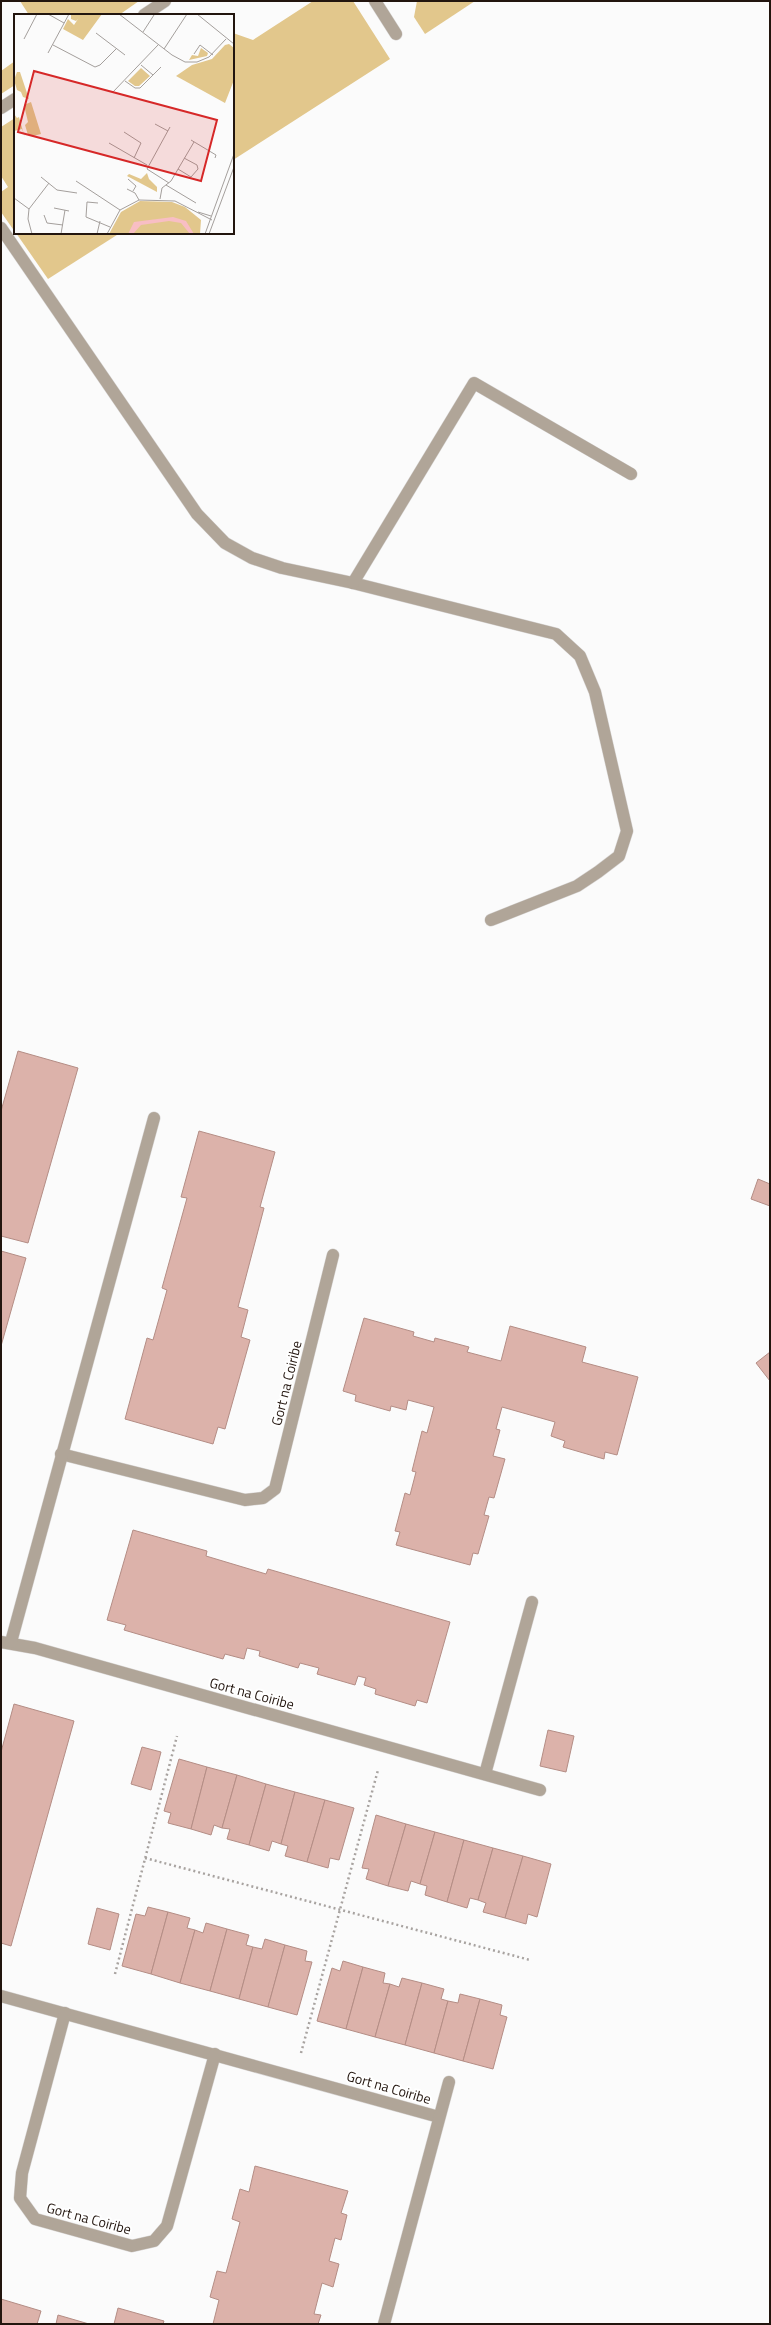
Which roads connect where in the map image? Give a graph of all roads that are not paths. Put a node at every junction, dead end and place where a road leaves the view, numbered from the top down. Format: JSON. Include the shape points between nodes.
{"nodes":[{"id":1,"x":165,"y":1,"type":"edge"},
{"id":2,"x":375,"y":1,"type":"edge"},
{"id":3,"x":146,"y":14,"type":"edge"},
{"id":4,"x":396,"y":34,"type":"dead end"},
{"id":5,"x":14,"y":100,"type":"edge"},
{"id":6,"x":1,"y":108,"type":"edge"},
{"id":7,"x":1,"y":228,"type":"edge"},
{"id":8,"x":631,"y":474,"type":"dead end"},
{"id":9,"x":353,"y":583,"type":"junction"},
{"id":10,"x":491,"y":920,"type":"dead end"},
{"id":11,"x":154,"y":1118,"type":"dead end"},
{"id":12,"x":333,"y":1255,"type":"dead end"},
{"id":13,"x":62,"y":1454,"type":"junction"},
{"id":14,"x":532,"y":1602,"type":"dead end"},
{"id":15,"x":6,"y":1642,"type":"edge"},
{"id":16,"x":486,"y":1774,"type":"junction"},
{"id":17,"x":540,"y":1790,"type":"dead end"},
{"id":18,"x":1,"y":1996,"type":"edge"},
{"id":19,"x":65,"y":2013,"type":"junction"},
{"id":20,"x":215,"y":2054,"type":"junction"},
{"id":21,"x":449,"y":2082,"type":"dead end"},
{"id":22,"x":439,"y":2117,"type":"junction"},
{"id":23,"x":384,"y":2324,"type":"edge"}],
"edges":[{"from":1,"to":3,"type":"street"},
{"from":2,"to":4,"type":"street"},
{"from":5,"to":6,"type":"street"},
{"from":7,"to":9,"type":"street","via":[[197,514],[225,543],[252,558],[282,568]]},
{"from":8,"to":9,"type":"street","via":[[474,383]]},
{"from":9,"to":10,"type":"street","via":[[556,634],[580,656],[596,692],[627,831],[619,856],[577,886]]},
{"from":11,"to":13,"type":"street","name":"Gort na Coiribe"},
{"from":12,"to":13,"type":"street","name":"Gort na Coiribe","via":[[275,1489],[263,1498],[245,1500]]},
{"from":13,"to":15,"type":"street","name":"Gort na Coiribe"},
{"from":14,"to":16,"type":"street"},
{"from":15,"to":16,"type":"street","name":"Gort na Coiribe"},
{"from":16,"to":17,"type":"street","name":"Gort na Coiribe"},
{"from":18,"to":19,"type":"street","name":"Gort na Coiribe"},
{"from":19,"to":20,"type":"street","name":"Gort na Coiribe"},
{"from":19,"to":20,"type":"street","name":"Gort na Coiribe","via":[[22,2172],[20,2198],[35,2219],[132,2246],[154,2241],[167,2226]]},
{"from":20,"to":22,"type":"street","name":"Gort na Coiribe"},
{"from":21,"to":22,"type":"street","name":"Gort na Coiribe"},
{"from":22,"to":23,"type":"street","name":"Gort na Coiribe"}]}
